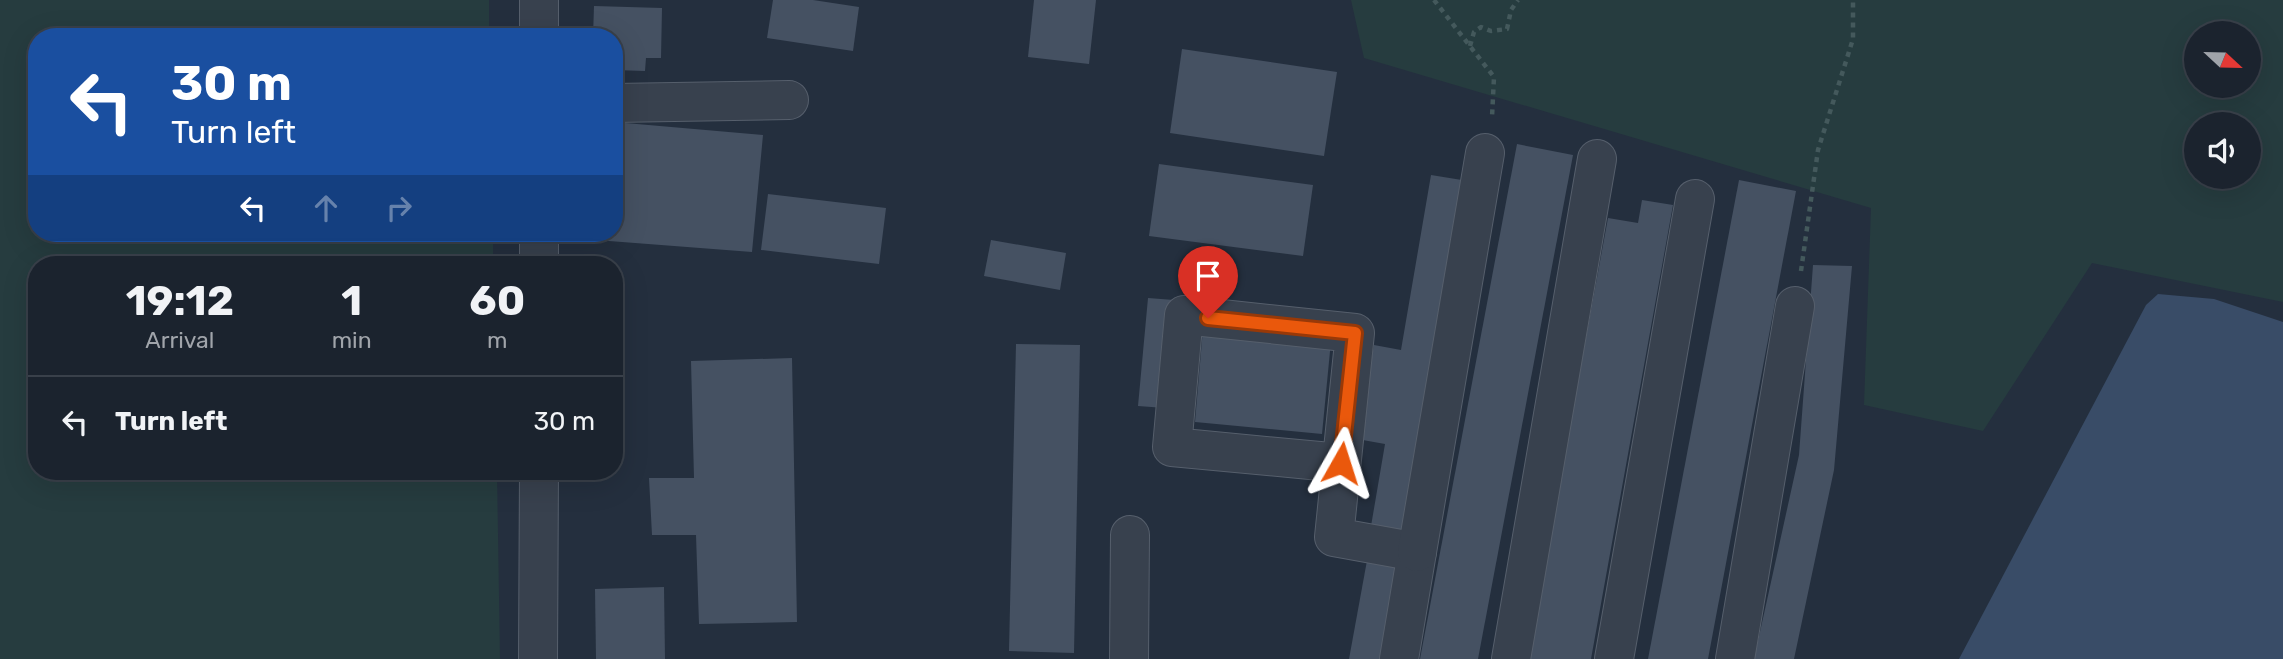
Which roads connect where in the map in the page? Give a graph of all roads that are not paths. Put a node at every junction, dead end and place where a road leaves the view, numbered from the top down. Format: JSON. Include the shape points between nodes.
{"nodes":[{"id":1,"x":538,"y":0,"type":"edge"},
{"id":2,"x":539,"y":28,"type":"edge"},
{"id":3,"x":789,"y":100,"type":"dead end"},
{"id":4,"x":623,"y":103,"type":"edge"},
{"id":5,"x":1485,"y":153,"type":"road end"},
{"id":6,"x":1597,"y":159,"type":"dead end"},
{"id":7,"x":1695,"y":199,"type":"dead end"},
{"id":8,"x":1795,"y":306,"type":"road end"},
{"id":9,"x":1341,"y":463,"type":"junction"},
{"id":10,"x":538,"y":480,"type":"edge"},
{"id":11,"x":1130,"y":535,"type":"dead end"},
{"id":12,"x":1418,"y":552,"type":"junction"},
{"id":13,"x":538,"y":659,"type":"edge"},
{"id":14,"x":1129,"y":659,"type":"edge"},
{"id":15,"x":1399,"y":659,"type":"edge"},
{"id":16,"x":1511,"y":659,"type":"edge"},
{"id":17,"x":1614,"y":659,"type":"edge"},
{"id":18,"x":1735,"y":659,"type":"edge"}],
"edges":[{"from":1,"to":2,"type":"street"},
{"from":3,"to":4,"type":"street"},
{"from":5,"to":12,"type":"street"},
{"from":6,"to":16,"type":"street"},
{"from":7,"to":17,"type":"street"},
{"from":8,"to":18,"type":"street"},
{"from":9,"to":9,"type":"street","via":[[1172,447],[1184,316],[1355,333]]},
{"from":9,"to":12,"type":"street","via":[[1334,537]]},
{"from":10,"to":13,"type":"street"},
{"from":11,"to":14,"type":"street"},
{"from":12,"to":15,"type":"street"}]}
